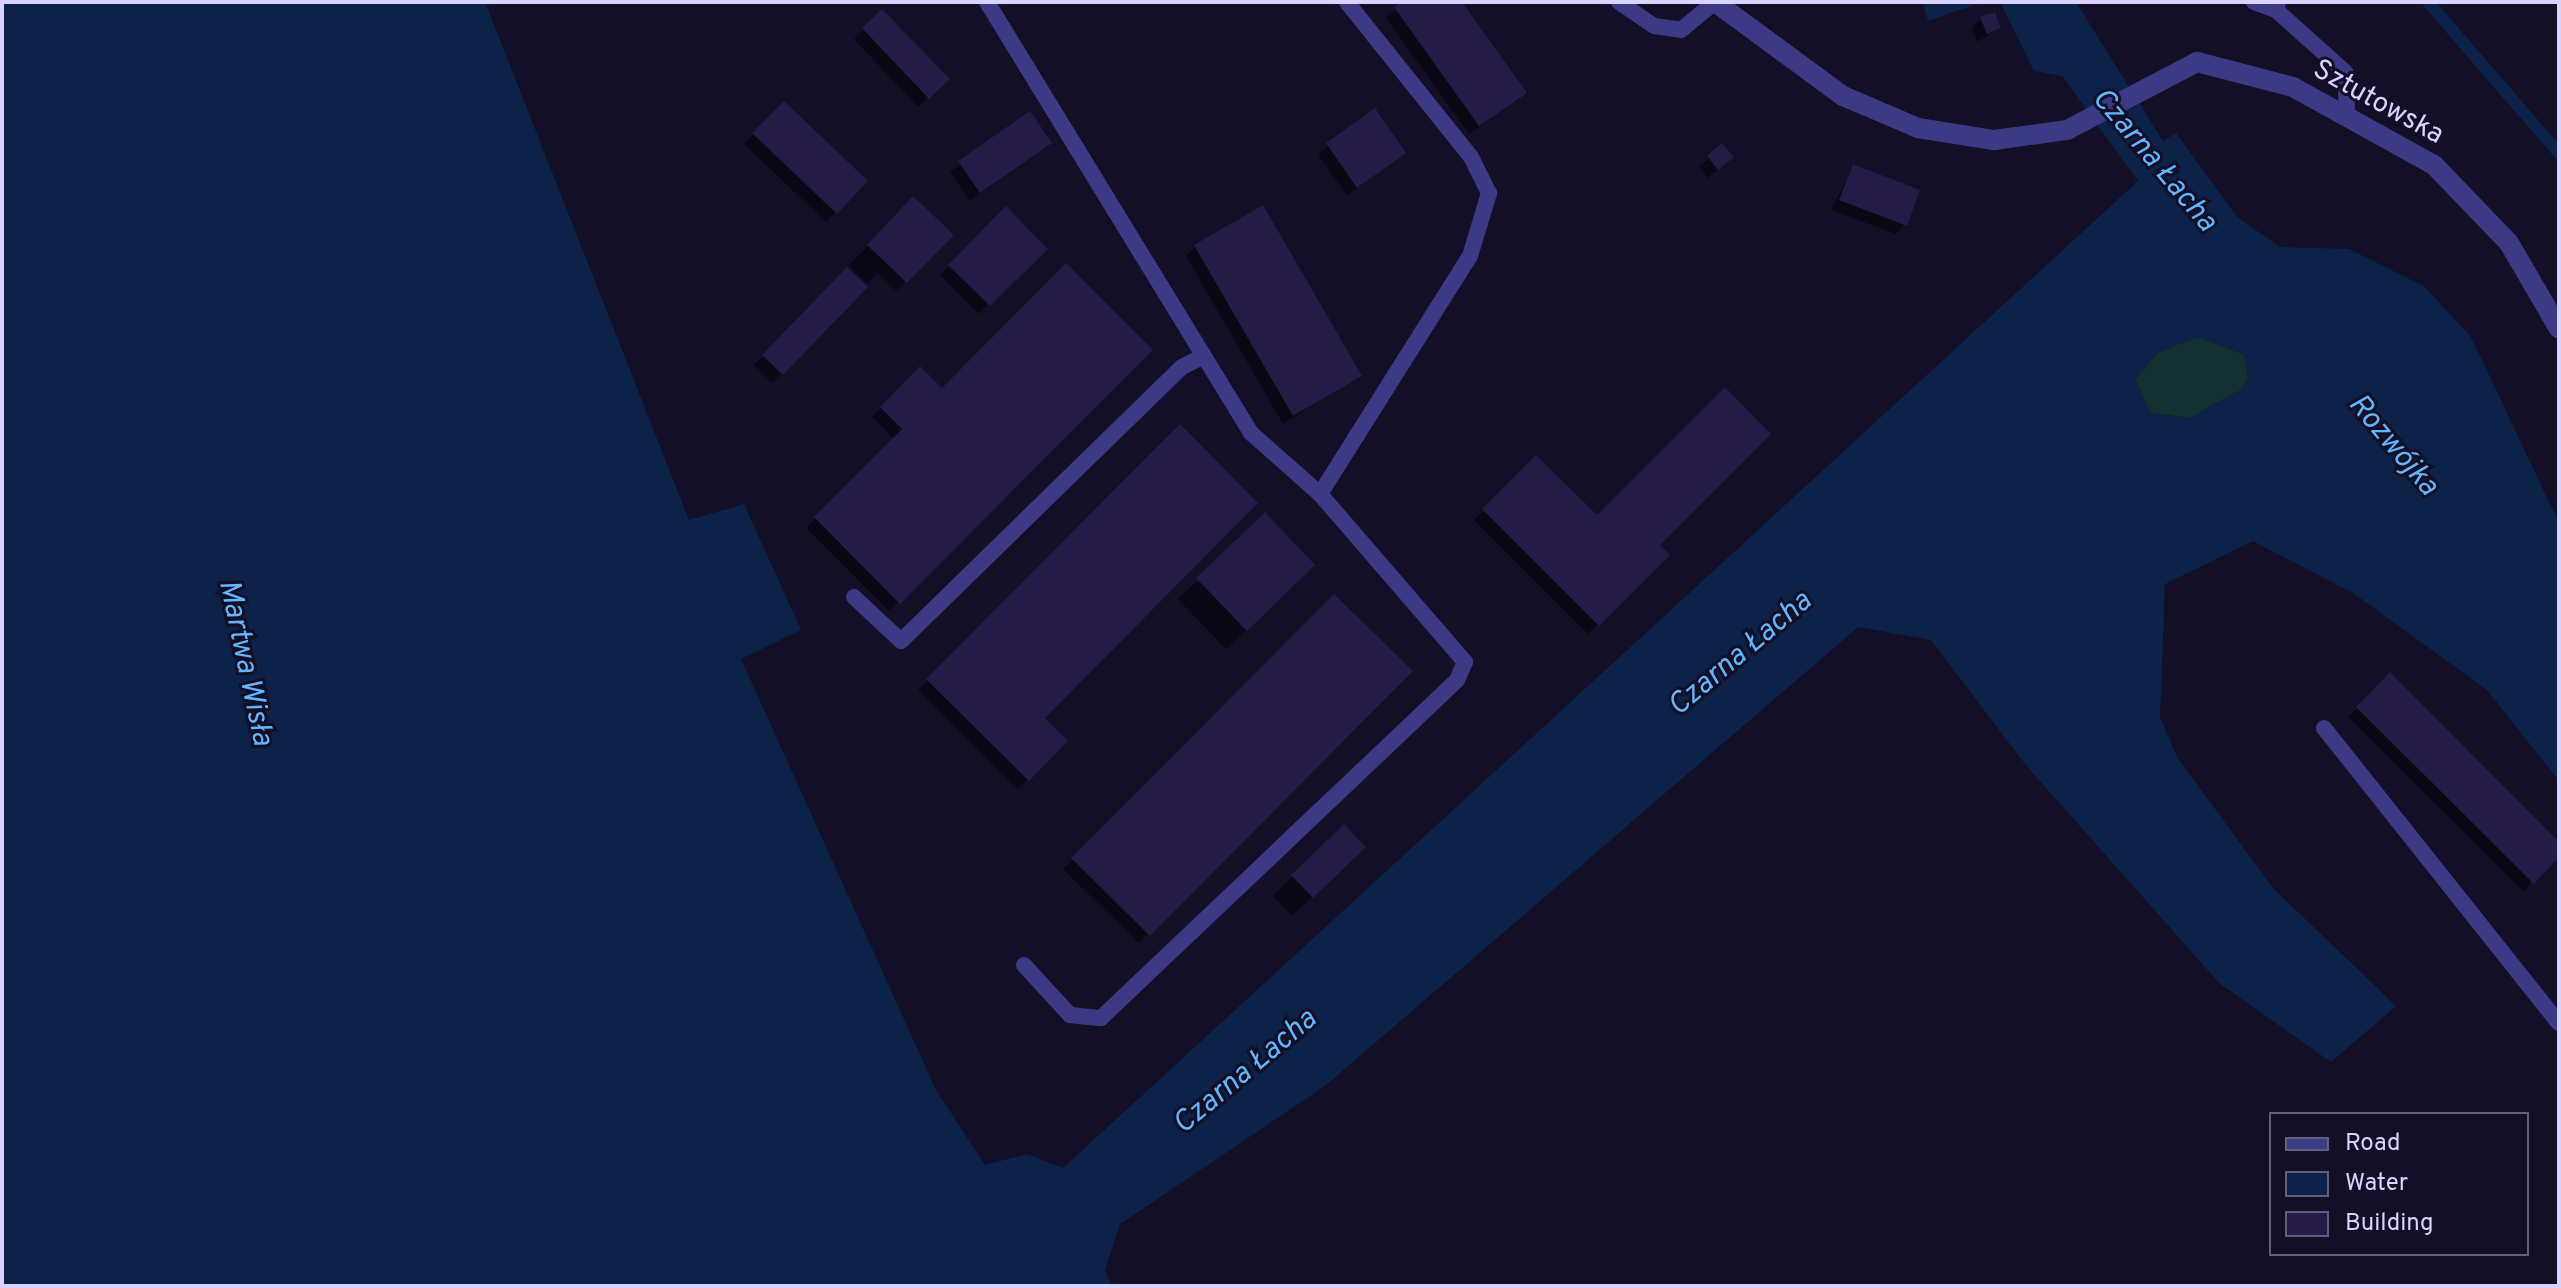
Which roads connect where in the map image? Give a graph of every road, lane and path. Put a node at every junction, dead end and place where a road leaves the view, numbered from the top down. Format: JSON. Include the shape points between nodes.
{"nodes":[{"id":1,"x":987,"y":2,"type":"edge"},
{"id":2,"x":1347,"y":2,"type":"edge"},
{"id":3,"x":1619,"y":2,"type":"edge"},
{"id":4,"x":1715,"y":2,"type":"edge"},
{"id":5,"x":2254,"y":2,"type":"edge"},
{"id":6,"x":2277,"y":6,"type":"edge"},
{"id":7,"x":2347,"y":111,"type":"junction"},
{"id":8,"x":2559,"y":329,"type":"edge"},
{"id":9,"x":1202,"y":357,"type":"junction"},
{"id":10,"x":1320,"y":494,"type":"junction"},
{"id":11,"x":854,"y":597,"type":"dead end"},
{"id":12,"x":2324,"y":728,"type":"dead end"},
{"id":13,"x":1024,"y":965,"type":"dead end"},
{"id":14,"x":2559,"y":1023,"type":"edge"}],
"edges":[{"from":1,"to":9,"type":"lane"},
{"from":2,"to":10,"type":"lane","via":[[1471,157],[1489,193],[1470,256]]},
{"from":3,"to":4,"type":"lane","via":[[1654,26],[1681,30]]},
{"from":4,"to":7,"type":"street","name":"Sztutowska","via":[[1843,96],[1918,128],[1994,140],[2067,130],[2197,62],[2239,69]]},
{"from":5,"to":6,"type":"lane"},
{"from":6,"to":7,"type":"lane","via":[[2345,72]]},
{"from":7,"to":8,"type":"street","name":"Sztutowska","via":[[2434,165],[2474,201],[2509,243]]},
{"from":9,"to":10,"type":"lane","via":[[1251,433]]},
{"from":9,"to":11,"type":"lane","via":[[1182,367],[901,641]]},
{"from":10,"to":13,"type":"lane","via":[[1465,662],[1457,680],[1101,1018],[1070,1015]]},
{"from":12,"to":14,"type":"lane"}]}
